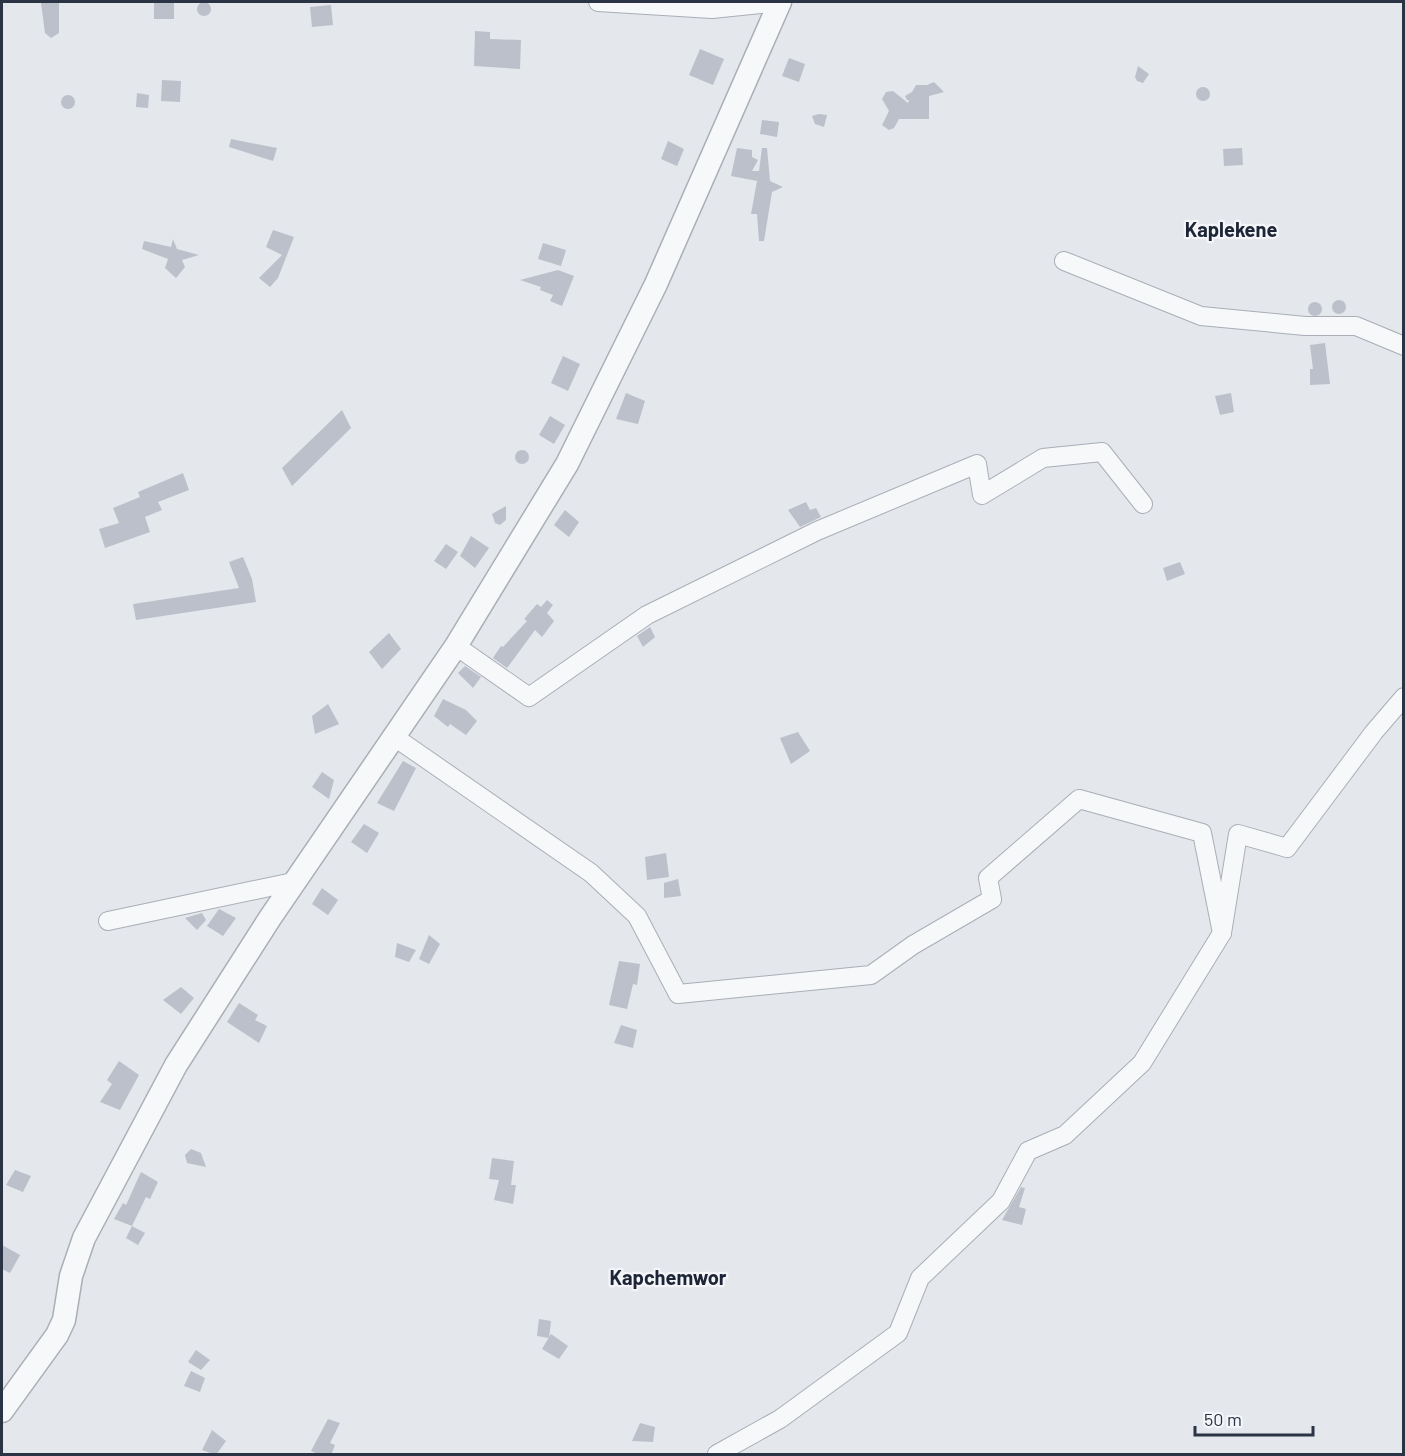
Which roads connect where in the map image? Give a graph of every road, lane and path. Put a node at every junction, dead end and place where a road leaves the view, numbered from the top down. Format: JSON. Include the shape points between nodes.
{"nodes":[{"id":1,"x":598,"y":2,"type":"edge"},
{"id":2,"x":780,"y":2,"type":"edge"},
{"id":3,"x":1064,"y":261,"type":"dead end"},
{"id":4,"x":1404,"y":345,"type":"edge"},
{"id":5,"x":1143,"y":504,"type":"dead end"},
{"id":6,"x":456,"y":646,"type":"junction"},
{"id":7,"x":1404,"y":697,"type":"edge"},
{"id":8,"x":393,"y":736,"type":"junction"},
{"id":9,"x":293,"y":882,"type":"junction"},
{"id":10,"x":108,"y":921,"type":"dead end"},
{"id":11,"x":1222,"y":933,"type":"junction"},
{"id":12,"x":2,"y":1412,"type":"edge"},
{"id":13,"x":717,"y":1455,"type":"edge"}],
"edges":[{"from":1,"to":2,"type":"street","via":[[712,9]]},
{"from":2,"to":6,"type":"street","via":[[704,178],[599,403],[567,464]]},
{"from":3,"to":4,"type":"street","via":[[1201,316],[1305,326],[1356,326]]},
{"from":5,"to":6,"type":"street","via":[[1102,452],[1043,458],[982,495],[978,464],[817,531],[647,615],[529,696]]},
{"from":6,"to":8,"type":"street"},
{"from":7,"to":11,"type":"street","via":[[1287,848],[1238,834]]},
{"from":8,"to":9,"type":"street"},
{"from":8,"to":11,"type":"street","via":[[591,873],[637,916],[678,994],[872,975],[913,945],[992,899],[988,878],[1079,799],[1202,833]]},
{"from":9,"to":10,"type":"street"},
{"from":9,"to":12,"type":"street","via":[[176,1065],[84,1238],[57,1335]]},
{"from":11,"to":13,"type":"street","via":[[1142,1063],[1065,1135],[1028,1151],[1001,1201],[920,1278],[898,1333],[780,1419]]}]}
